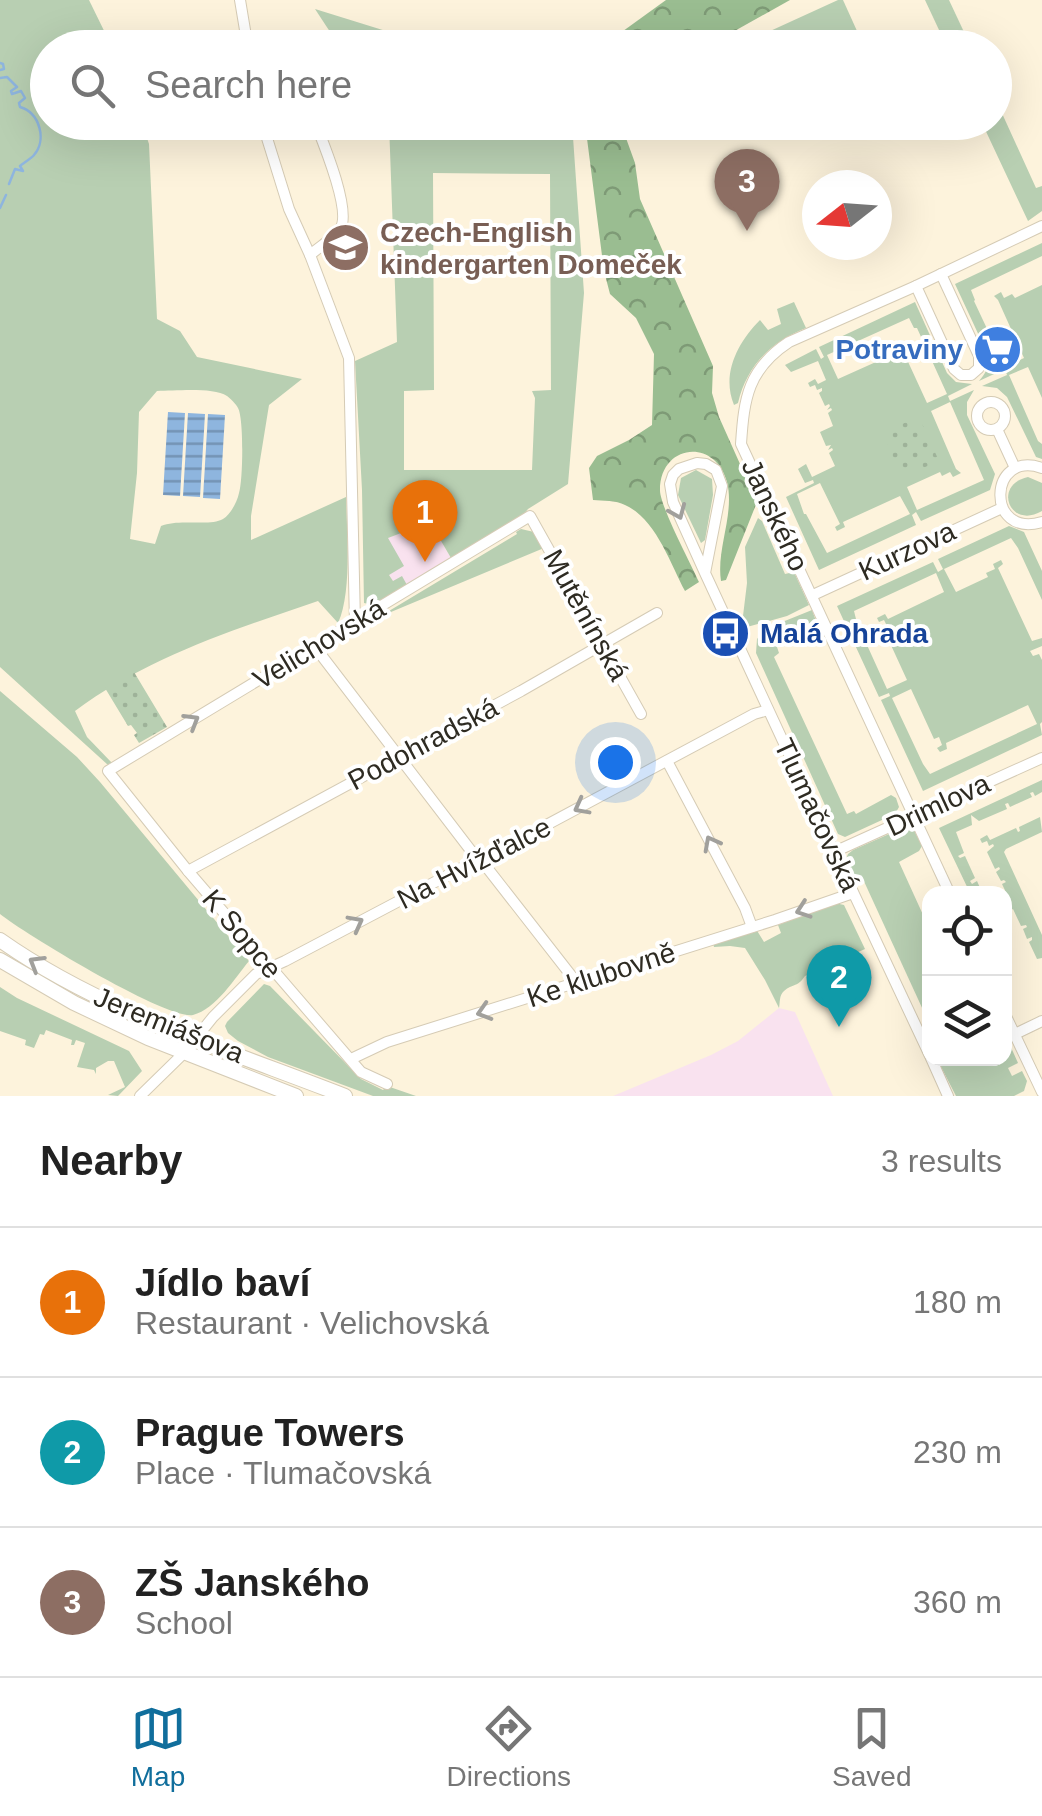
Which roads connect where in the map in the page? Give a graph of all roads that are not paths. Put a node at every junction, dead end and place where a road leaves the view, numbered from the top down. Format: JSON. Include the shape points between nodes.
{"nodes":[{"id":1,"x":240,"y":0,"type":"edge"},
{"id":2,"x":245,"y":30,"type":"edge"},
{"id":3,"x":267,"y":140,"type":"edge"},
{"id":4,"x":322,"y":140,"type":"edge"},
{"id":5,"x":1042,"y":226,"type":"edge"},
{"id":6,"x":310,"y":255,"type":"junction"},
{"id":7,"x":941,"y":274,"type":"junction"},
{"id":8,"x":916,"y":286,"type":"junction"},
{"id":9,"x":997,"y":429,"type":"dead end"},
{"id":10,"x":1015,"y":468,"type":"junction"},
{"id":11,"x":1042,"y":468,"type":"edge"},
{"id":12,"x":1002,"y":508,"type":"junction"},
{"id":13,"x":530,"y":516,"type":"joint"},
{"id":14,"x":1042,"y":523,"type":"edge"},
{"id":15,"x":706,"y":574,"type":"junction"},
{"id":16,"x":813,"y":595,"type":"junction"},
{"id":17,"x":657,"y":613,"type":"dead end"},
{"id":18,"x":355,"y":623,"type":"junction"},
{"id":19,"x":602,"y":646,"type":"junction"},
{"id":20,"x":315,"y":647,"type":"junction"},
{"id":21,"x":768,"y":710,"type":"junction"},
{"id":22,"x":641,"y":714,"type":"dead end"},
{"id":23,"x":400,"y":756,"type":"junction"},
{"id":24,"x":1042,"y":758,"type":"edge"},
{"id":25,"x":667,"y":761,"type":"junction"},
{"id":26,"x":108,"y":771,"type":"joint"},
{"id":27,"x":914,"y":818,"type":"junction"},
{"id":28,"x":834,"y":852,"type":"junction"},
{"id":29,"x":481,"y":860,"type":"junction"},
{"id":30,"x":188,"y":871,"type":"junction"},
{"id":31,"x":946,"y":886,"type":"edge"},
{"id":32,"x":853,"y":892,"type":"junction"},
{"id":33,"x":752,"y":927,"type":"junction"},
{"id":34,"x":0,"y":940,"type":"edge"},
{"id":35,"x":0,"y":960,"type":"edge"},
{"id":36,"x":270,"y":968,"type":"junction"},
{"id":37,"x":577,"y":983,"type":"junction"},
{"id":38,"x":1042,"y":1021,"type":"edge"},
{"id":39,"x":1012,"y":1028,"type":"edge"},
{"id":40,"x":1015,"y":1034,"type":"junction"},
{"id":41,"x":195,"y":1038,"type":"junction"},
{"id":42,"x":922,"y":1040,"type":"edge"},
{"id":43,"x":185,"y":1052,"type":"junction"},
{"id":44,"x":351,"y":1060,"type":"junction"},
{"id":45,"x":934,"y":1066,"type":"edge"},
{"id":46,"x":386,"y":1084,"type":"dead end"},
{"id":47,"x":1041,"y":1094,"type":"edge"},
{"id":48,"x":140,"y":1096,"type":"edge"},
{"id":49,"x":296,"y":1096,"type":"edge"},
{"id":50,"x":346,"y":1096,"type":"edge"},
{"id":51,"x":948,"y":1096,"type":"edge"}],
"edges":[{"from":1,"to":2,"type":"street"},
{"from":3,"to":6,"type":"street"},
{"from":4,"to":6,"type":"street","via":[[343,224]]},
{"from":5,"to":7,"type":"street","name":"Janského"},
{"from":6,"to":18,"type":"street","via":[[349,358]]},
{"from":7,"to":8,"type":"street","name":"Janského"},
{"from":7,"to":8,"type":"street","via":[[978,356],[979,368],[971,375],[954,369]]},
{"from":8,"to":16,"type":"street","name":"Janského","via":[[771,353],[747,392],[742,444]]},
{"from":9,"to":10,"type":"street"},
{"from":10,"to":11,"type":"street"},
{"from":10,"to":12,"type":"street","via":[[1002,481]]},
{"from":12,"to":14,"type":"street","via":[[1014,521]]},
{"from":12,"to":16,"type":"street","name":"Kurzova"},
{"from":13,"to":18,"type":"street","name":"Velichovská"},
{"from":13,"to":19,"type":"street","name":"Mutěnínská"},
{"from":15,"to":15,"type":"street","name":"Tlumačovská","one_way":true,"via":[[722,486],[716,470],[697,463],[679,468],[670,493]]},
{"from":15,"to":21,"type":"street","name":"Tlumačovská"},
{"from":16,"to":27,"type":"street","name":"Janského"},
{"from":17,"to":19,"type":"street","name":"Podohradská"},
{"from":18,"to":20,"type":"street","name":"Velichovská"},
{"from":19,"to":22,"type":"street","name":"Mutěnínská"},
{"from":19,"to":23,"type":"street","name":"Podohradská"},
{"from":20,"to":23,"type":"street"},
{"from":26,"to":20,"type":"street","name":"Velichovská","one_way":true},
{"from":21,"to":25,"type":"street","name":"Na Hvížďalce"},
{"from":21,"to":28,"type":"street","name":"Tlumačovská"},
{"from":23,"to":29,"type":"street"},
{"from":23,"to":30,"type":"street","name":"Podohradská"},
{"from":24,"to":27,"type":"street","name":"Drimlova"},
{"from":25,"to":29,"type":"street","name":"Na Hvížďalce","one_way":true},
{"from":33,"to":25,"type":"street","one_way":true},
{"from":26,"to":30,"type":"street","name":"K Sopce"},
{"from":27,"to":28,"type":"street","name":"Drimlova"},
{"from":27,"to":31,"type":"street","name":"Janského"},
{"from":28,"to":32,"type":"street","name":"Tlumačovská"},
{"from":36,"to":29,"type":"street","name":"Na Hvížďalce","one_way":true},
{"from":29,"to":37,"type":"street"},
{"from":30,"to":36,"type":"street","name":"K Sopce"},
{"from":32,"to":33,"type":"street","name":"Ke klubovně","one_way":true},
{"from":32,"to":42,"type":"street","name":"Tlumačovská"},
{"from":33,"to":37,"type":"street","name":"Ke klubovně"},
{"from":41,"to":34,"type":"main road","name":"Jeremiášova","one_way":true,"via":[[87,992]]},
{"from":35,"to":43,"type":"main road","name":"Jeremiášova","via":[[74,1003]]},
{"from":36,"to":41,"type":"street","name":"Na Hvížďalce","via":[[256,974]]},
{"from":36,"to":44,"type":"street","name":"K Sopce"},
{"from":37,"to":44,"type":"street","name":"Ke klubovně","one_way":true,"via":[[387,1042]]},
{"from":38,"to":40,"type":"street"},
{"from":39,"to":40,"type":"street"},
{"from":40,"to":47,"type":"street"},
{"from":41,"to":43,"type":"street","name":"Na Hvížďalce"},
{"from":41,"to":50,"type":"main road","name":"Jeremiášova"},
{"from":43,"to":48,"type":"street","name":"Na Hvížďalce"},
{"from":43,"to":49,"type":"main road","name":"Jeremiášova"},
{"from":44,"to":46,"type":"street","name":"K Sopce"},
{"from":45,"to":51,"type":"street","name":"Tlumačovská"}]}
